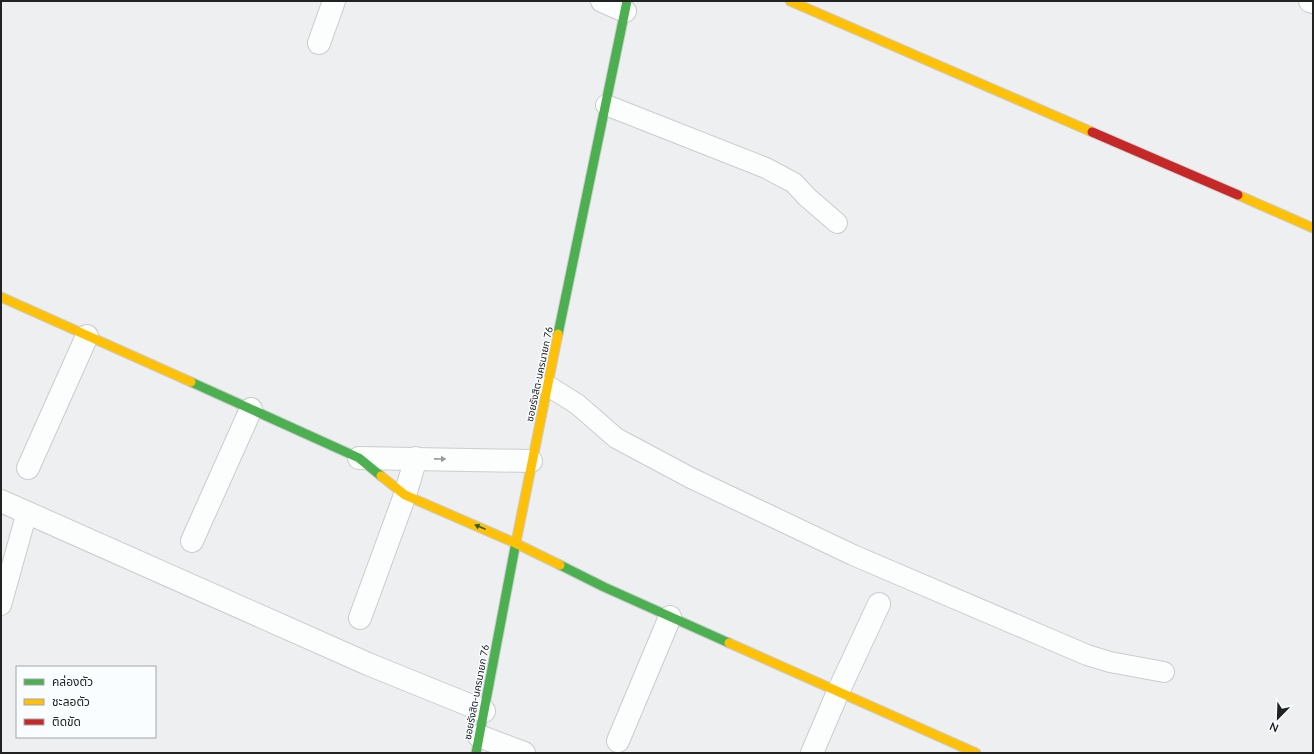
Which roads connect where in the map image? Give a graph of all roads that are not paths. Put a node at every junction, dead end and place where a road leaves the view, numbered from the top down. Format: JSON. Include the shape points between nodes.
{"nodes":[{"id":1,"x":334,"y":1,"type":"edge"},
{"id":2,"x":602,"y":1,"type":"edge"},
{"id":3,"x":790,"y":1,"type":"edge"},
{"id":4,"x":1310,"y":1,"type":"edge"},
{"id":5,"x":1313,"y":2,"type":"edge"},
{"id":6,"x":626,"y":6,"type":"edge"},
{"id":7,"x":319,"y":43,"type":"dead end"},
{"id":8,"x":606,"y":105,"type":"junction"},
{"id":9,"x":837,"y":223,"type":"dead end"},
{"id":10,"x":1313,"y":228,"type":"edge"},
{"id":11,"x":1,"y":297,"type":"edge"},
{"id":12,"x":87,"y":336,"type":"junction"},
{"id":13,"x":548,"y":386,"type":"junction"},
{"id":14,"x":251,"y":409,"type":"junction"},
{"id":15,"x":360,"y":458,"type":"junction"},
{"id":16,"x":416,"y":458,"type":"junction"},
{"id":17,"x":532,"y":461,"type":"junction"},
{"id":18,"x":28,"y":468,"type":"dead end"},
{"id":19,"x":405,"y":495,"type":"junction"},
{"id":20,"x":1,"y":501,"type":"edge"},
{"id":21,"x":27,"y":512,"type":"junction"},
{"id":22,"x":192,"y":541,"type":"dead end"},
{"id":23,"x":515,"y":543,"type":"junction"},
{"id":24,"x":879,"y":604,"type":"dead end"},
{"id":25,"x":1,"y":605,"type":"edge"},
{"id":26,"x":670,"y":617,"type":"junction"},
{"id":27,"x":360,"y":618,"type":"dead end"},
{"id":28,"x":1164,"y":672,"type":"dead end"},
{"id":29,"x":838,"y":692,"type":"junction"},
{"id":30,"x":484,"y":711,"type":"junction"},
{"id":31,"x":618,"y":741,"type":"dead end"},
{"id":32,"x":478,"y":744,"type":"edge"},
{"id":33,"x":524,"y":753,"type":"edge"},
{"id":34,"x":812,"y":753,"type":"edge"},
{"id":35,"x":976,"y":753,"type":"edge"}],
"edges":[{"from":1,"to":7,"type":"street"},
{"from":2,"to":6,"type":"street"},
{"from":3,"to":10,"type":"street"},
{"from":4,"to":5,"type":"street"},
{"from":6,"to":8,"type":"street","name":"ซอยรังสิต-นครนายก 76"},
{"from":8,"to":9,"type":"lane","via":[[766,168],[794,183]]},
{"from":8,"to":13,"type":"street","name":"ซอยรังสิต-นครนายก 76"},
{"from":11,"to":12,"type":"street"},
{"from":12,"to":14,"type":"street"},
{"from":12,"to":18,"type":"street"},
{"from":13,"to":17,"type":"street","name":"ซอยรังสิต-นครนายก 76"},
{"from":13,"to":28,"type":"lane","via":[[577,404],[616,438],[691,478],[854,555],[1087,655]]},
{"from":14,"to":15,"type":"street"},
{"from":14,"to":22,"type":"street"},
{"from":15,"to":16,"type":"street"},
{"from":15,"to":19,"type":"street"},
{"from":16,"to":17,"type":"street","one_way":true},
{"from":16,"to":19,"type":"street"},
{"from":17,"to":23,"type":"street","name":"ซอยรังสิต-นครนายก 76"},
{"from":23,"to":19,"type":"street","one_way":true},
{"from":19,"to":27,"type":"street"},
{"from":20,"to":21,"type":"street"},
{"from":21,"to":25,"type":"lane"},
{"from":21,"to":30,"type":"street","via":[[368,664]]},
{"from":23,"to":26,"type":"street"},
{"from":23,"to":30,"type":"street","name":"ซอยรังสิต-นครนายก 76"},
{"from":24,"to":29,"type":"street"},
{"from":26,"to":29,"type":"street"},
{"from":26,"to":31,"type":"street"},
{"from":29,"to":34,"type":"street"},
{"from":29,"to":35,"type":"street"},
{"from":30,"to":32,"type":"street","name":"ซอยรังสิต-นครนายก 76"},
{"from":32,"to":33,"type":"street"}]}
